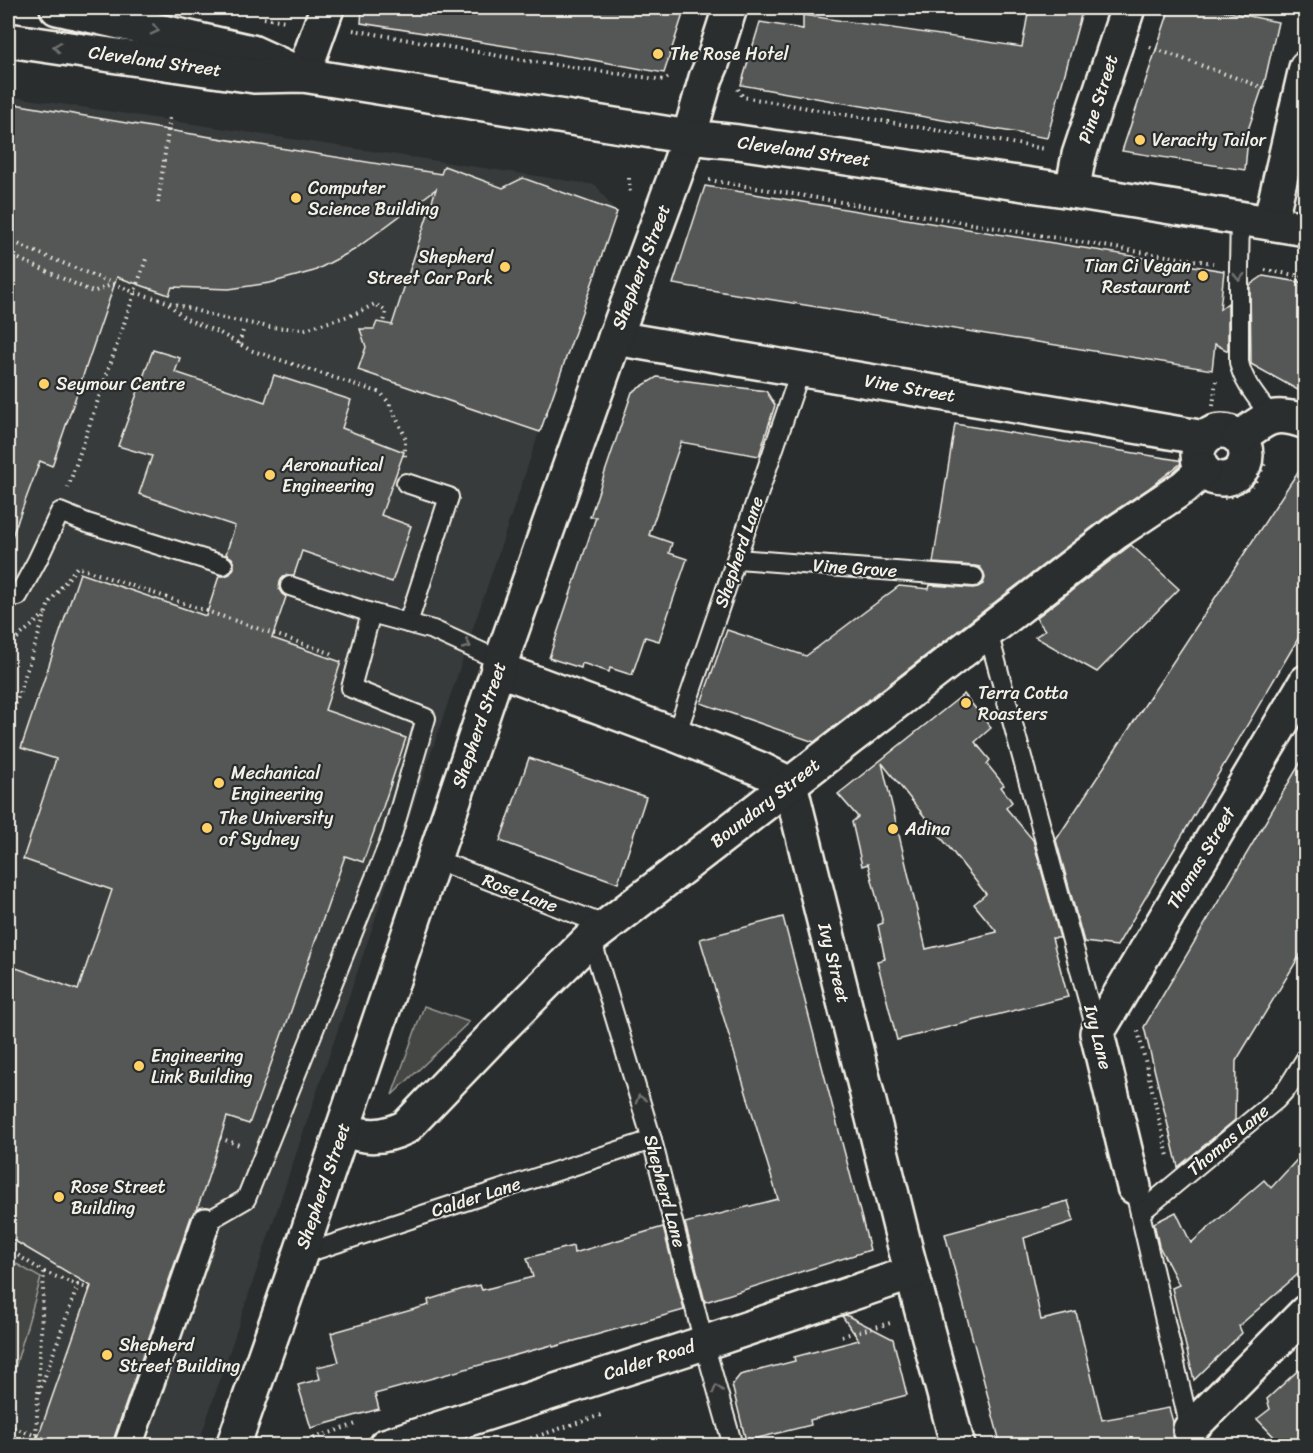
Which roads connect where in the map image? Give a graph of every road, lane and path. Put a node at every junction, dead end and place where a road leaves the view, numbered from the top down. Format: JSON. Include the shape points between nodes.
{"nodes":[{"id":1,"x":57,"y":8,"type":"edge"},
{"id":2,"x":730,"y":8,"type":"edge"},
{"id":3,"x":1128,"y":8,"type":"edge"},
{"id":4,"x":323,"y":16,"type":"edge"},
{"id":5,"x":260,"y":17,"type":"dead end"},
{"id":6,"x":8,"y":40,"type":"edge"},
{"id":7,"x":1157,"y":50,"type":"dead end"},
{"id":8,"x":1305,"y":68,"type":"edge"},
{"id":9,"x":303,"y":75,"type":"junction"},
{"id":10,"x":674,"y":75,"type":"dead end"},
{"id":11,"x":734,"y":84,"type":"dead end"},
{"id":12,"x":1263,"y":87,"type":"dead end"},
{"id":13,"x":170,"y":117,"type":"dead end"},
{"id":14,"x":689,"y":137,"type":"junction"},
{"id":15,"x":1079,"y":155,"type":"junction"},
{"id":16,"x":706,"y":180,"type":"dead end"},
{"id":17,"x":1072,"y":191,"type":"junction"},
{"id":18,"x":158,"y":203,"type":"dead end"},
{"id":19,"x":1255,"y":221,"type":"junction"},
{"id":20,"x":1305,"y":228,"type":"edge"},
{"id":21,"x":8,"y":239,"type":"edge"},
{"id":22,"x":8,"y":254,"type":"edge"},
{"id":23,"x":146,"y":259,"type":"dead end"},
{"id":24,"x":1221,"y":264,"type":"dead end"},
{"id":25,"x":1256,"y":268,"type":"dead end"},
{"id":26,"x":1305,"y":277,"type":"edge"},
{"id":27,"x":114,"y":284,"type":"junction"},
{"id":28,"x":134,"y":292,"type":"junction"},
{"id":29,"x":168,"y":303,"type":"junction"},
{"id":30,"x":384,"y":323,"type":"dead end"},
{"id":31,"x":243,"y":331,"type":"dead end"},
{"id":32,"x":615,"y":338,"type":"junction"},
{"id":33,"x":238,"y":344,"type":"junction"},
{"id":34,"x":801,"y":369,"type":"junction"},
{"id":35,"x":1271,"y":417,"type":"junction"},
{"id":36,"x":1305,"y":422,"type":"edge"},
{"id":37,"x":1205,"y":438,"type":"junction"},
{"id":38,"x":1239,"y":438,"type":"junction"},
{"id":39,"x":1268,"y":459,"type":"dead end"},
{"id":40,"x":405,"y":483,"type":"joint"},
{"id":41,"x":1210,"y":485,"type":"junction"},
{"id":42,"x":60,"y":512,"type":"junction"},
{"id":43,"x":736,"y":559,"type":"junction"},
{"id":44,"x":223,"y":565,"type":"dead end"},
{"id":45,"x":974,"y":577,"type":"dead end"},
{"id":46,"x":290,"y":586,"type":"dead end"},
{"id":47,"x":8,"y":597,"type":"edge"},
{"id":48,"x":371,"y":612,"type":"junction"},
{"id":49,"x":46,"y":613,"type":"junction"},
{"id":50,"x":408,"y":623,"type":"junction"},
{"id":51,"x":988,"y":632,"type":"junction"},
{"id":52,"x":1305,"y":640,"type":"edge"},
{"id":53,"x":8,"y":646,"type":"edge"},
{"id":54,"x":361,"y":652,"type":"junction"},
{"id":55,"x":499,"y":665,"type":"junction"},
{"id":56,"x":1300,"y":670,"type":"edge"},
{"id":57,"x":8,"y":727,"type":"edge"},
{"id":58,"x":676,"y":735,"type":"junction"},
{"id":59,"x":790,"y":784,"type":"junction"},
{"id":60,"x":434,"y":859,"type":"junction"},
{"id":61,"x":599,"y":932,"type":"junction"},
{"id":62,"x":1137,"y":1026,"type":"dead end"},
{"id":63,"x":1097,"y":1033,"type":"junction"},
{"id":64,"x":1305,"y":1058,"type":"edge"},
{"id":65,"x":342,"y":1130,"type":"junction"},
{"id":66,"x":652,"y":1140,"type":"junction"},
{"id":67,"x":1175,"y":1185,"type":"junction"},
{"id":68,"x":1137,"y":1200,"type":"junction"},
{"id":69,"x":206,"y":1222,"type":"joint"},
{"id":70,"x":8,"y":1249,"type":"edge"},
{"id":71,"x":300,"y":1256,"type":"junction"},
{"id":72,"x":44,"y":1272,"type":"junction"},
{"id":73,"x":912,"y":1273,"type":"junction"},
{"id":74,"x":78,"y":1285,"type":"junction"},
{"id":75,"x":90,"y":1289,"type":"dead end"},
{"id":76,"x":1305,"y":1312,"type":"edge"},
{"id":77,"x":704,"y":1343,"type":"junction"},
{"id":78,"x":38,"y":1397,"type":"junction"},
{"id":79,"x":8,"y":1426,"type":"edge"},
{"id":80,"x":36,"y":1436,"type":"junction"},
{"id":81,"x":1192,"y":1437,"type":"edge"},
{"id":82,"x":65,"y":1446,"type":"edge"},
{"id":83,"x":128,"y":1446,"type":"edge"},
{"id":84,"x":233,"y":1446,"type":"edge"},
{"id":85,"x":385,"y":1446,"type":"edge"},
{"id":86,"x":733,"y":1446,"type":"edge"},
{"id":87,"x":958,"y":1446,"type":"edge"}],
"edges":[{"from":1,"to":9,"type":"street","name":"Cleveland Street","one_way":true,"via":[[252,52]]},
{"from":2,"to":14,"type":"street","name":"Shepherd Street"},
{"from":3,"to":15,"type":"street","name":"Pine Street"},
{"from":4,"to":5,"type":"path"},
{"from":4,"to":9,"type":"street"},
{"from":4,"to":10,"type":"path","via":[[528,61],[664,80]]},
{"from":9,"to":6,"type":"street","name":"Cleveland Street","one_way":true,"via":[[254,76]]},
{"from":7,"to":12,"type":"path"},
{"from":8,"to":19,"type":"street"},
{"from":9,"to":14,"type":"street","name":"Cleveland Street"},
{"from":11,"to":15,"type":"path","via":[[743,97]]},
{"from":13,"to":18,"type":"path"},
{"from":14,"to":17,"type":"street","name":"Cleveland Street"},
{"from":14,"to":32,"type":"street","name":"Shepherd Street"},
{"from":15,"to":17,"type":"street","name":"Pine Street"},
{"from":16,"to":24,"type":"path"},
{"from":17,"to":19,"type":"street","name":"Cleveland Street"},
{"from":19,"to":20,"type":"street","name":"Cleveland Street"},
{"from":19,"to":35,"type":"lane","one_way":true,"via":[[1239,267],[1239,362],[1247,384]]},
{"from":21,"to":27,"type":"path"},
{"from":22,"to":27,"type":"path","via":[[93,292]]},
{"from":23,"to":28,"type":"path"},
{"from":25,"to":26,"type":"path"},
{"from":27,"to":28,"type":"path"},
{"from":28,"to":29,"type":"path"},
{"from":28,"to":42,"type":"path"},
{"from":29,"to":30,"type":"path","via":[[269,327],[305,329],[375,304],[386,311]]},
{"from":29,"to":33,"type":"path","via":[[184,318]]},
{"from":31,"to":33,"type":"path"},
{"from":32,"to":34,"type":"street","name":"Vine Street"},
{"from":32,"to":55,"type":"street","name":"Shepherd Street"},
{"from":33,"to":40,"type":"path","via":[[381,393],[405,436]]},
{"from":34,"to":37,"type":"street","name":"Vine Street"},
{"from":34,"to":43,"type":"lane","name":"Shepherd Lane"},
{"from":35,"to":36,"type":"street"},
{"from":35,"to":38,"type":"street"},
{"from":37,"to":38,"type":"street","name":"Vine Street","via":[[1221,431]]},
{"from":37,"to":41,"type":"street","via":[[1198,460]]},
{"from":38,"to":41,"type":"street","via":[[1245,448],[1240,470],[1230,477],[1213,477]]},
{"from":39,"to":41,"type":"path","via":[[1256,481],[1229,497]]},
{"from":40,"to":50,"type":"lane","via":[[449,497]]},
{"from":41,"to":51,"type":"street","name":"Boundary Street","via":[[1184,487],[1115,533]]},
{"from":42,"to":44,"type":"lane"},
{"from":42,"to":47,"type":"lane","via":[[18,596]]},
{"from":43,"to":45,"type":"lane","name":"Vine Grove"},
{"from":43,"to":58,"type":"lane","name":"Shepherd Lane"},
{"from":46,"to":48,"type":"lane"},
{"from":48,"to":50,"type":"lane"},
{"from":48,"to":54,"type":"lane"},
{"from":49,"to":53,"type":"path"},
{"from":49,"to":54,"type":"path","via":[[49,603],[77,567],[342,657]]},
{"from":49,"to":57,"type":"path"},
{"from":50,"to":55,"type":"lane","one_way":true,"via":[[433,630]]},
{"from":51,"to":59,"type":"street","name":"Boundary Street"},
{"from":51,"to":63,"type":"lane","name":"Ivy Lane"},
{"from":52,"to":56,"type":"path"},
{"from":54,"to":69,"type":"lane","via":[[351,688],[426,718],[392,835],[246,1199]]},
{"from":55,"to":58,"type":"street"},
{"from":55,"to":60,"type":"street","name":"Shepherd Street"},
{"from":56,"to":63,"type":"street","name":"Thomas Street"},
{"from":58,"to":59,"type":"street"},
{"from":59,"to":61,"type":"street","name":"Boundary Street"},
{"from":59,"to":73,"type":"street","name":"Ivy Street"},
{"from":60,"to":61,"type":"lane","name":"Rose Lane"},
{"from":60,"to":65,"type":"street","name":"Shepherd Street"},
{"from":61,"to":65,"type":"street","name":"Boundary Street","via":[[405,1127],[381,1136]]},
{"from":66,"to":61,"type":"lane","name":"Shepherd Lane","one_way":true},
{"from":62,"to":67,"type":"path"},
{"from":63,"to":68,"type":"street","name":"Ivy Lane"},
{"from":64,"to":67,"type":"lane","name":"Thomas Lane","via":[[1288,1088],[1276,1100]]},
{"from":65,"to":71,"type":"street","name":"Shepherd Street"},
{"from":66,"to":71,"type":"lane","name":"Calder Lane"},
{"from":66,"to":77,"type":"lane","name":"Shepherd Lane"},
{"from":67,"to":68,"type":"lane","name":"Thomas Lane"},
{"from":68,"to":81,"type":"lane","name":"Ivy Lane"},
{"from":69,"to":83,"type":"street"},
{"from":70,"to":72,"type":"path"},
{"from":71,"to":84,"type":"street","name":"Shepherd Street"},
{"from":72,"to":74,"type":"path"},
{"from":72,"to":78,"type":"path"},
{"from":73,"to":77,"type":"street","name":"Calder Road"},
{"from":73,"to":87,"type":"street","name":"Ivy Street"},
{"from":74,"to":75,"type":"path"},
{"from":74,"to":78,"type":"path"},
{"from":76,"to":81,"type":"street"},
{"from":77,"to":85,"type":"street","name":"Calder Road"},
{"from":86,"to":77,"type":"lane","name":"Shepherd Lane","one_way":true},
{"from":78,"to":80,"type":"path"},
{"from":79,"to":80,"type":"path"},
{"from":80,"to":82,"type":"path"}]}
